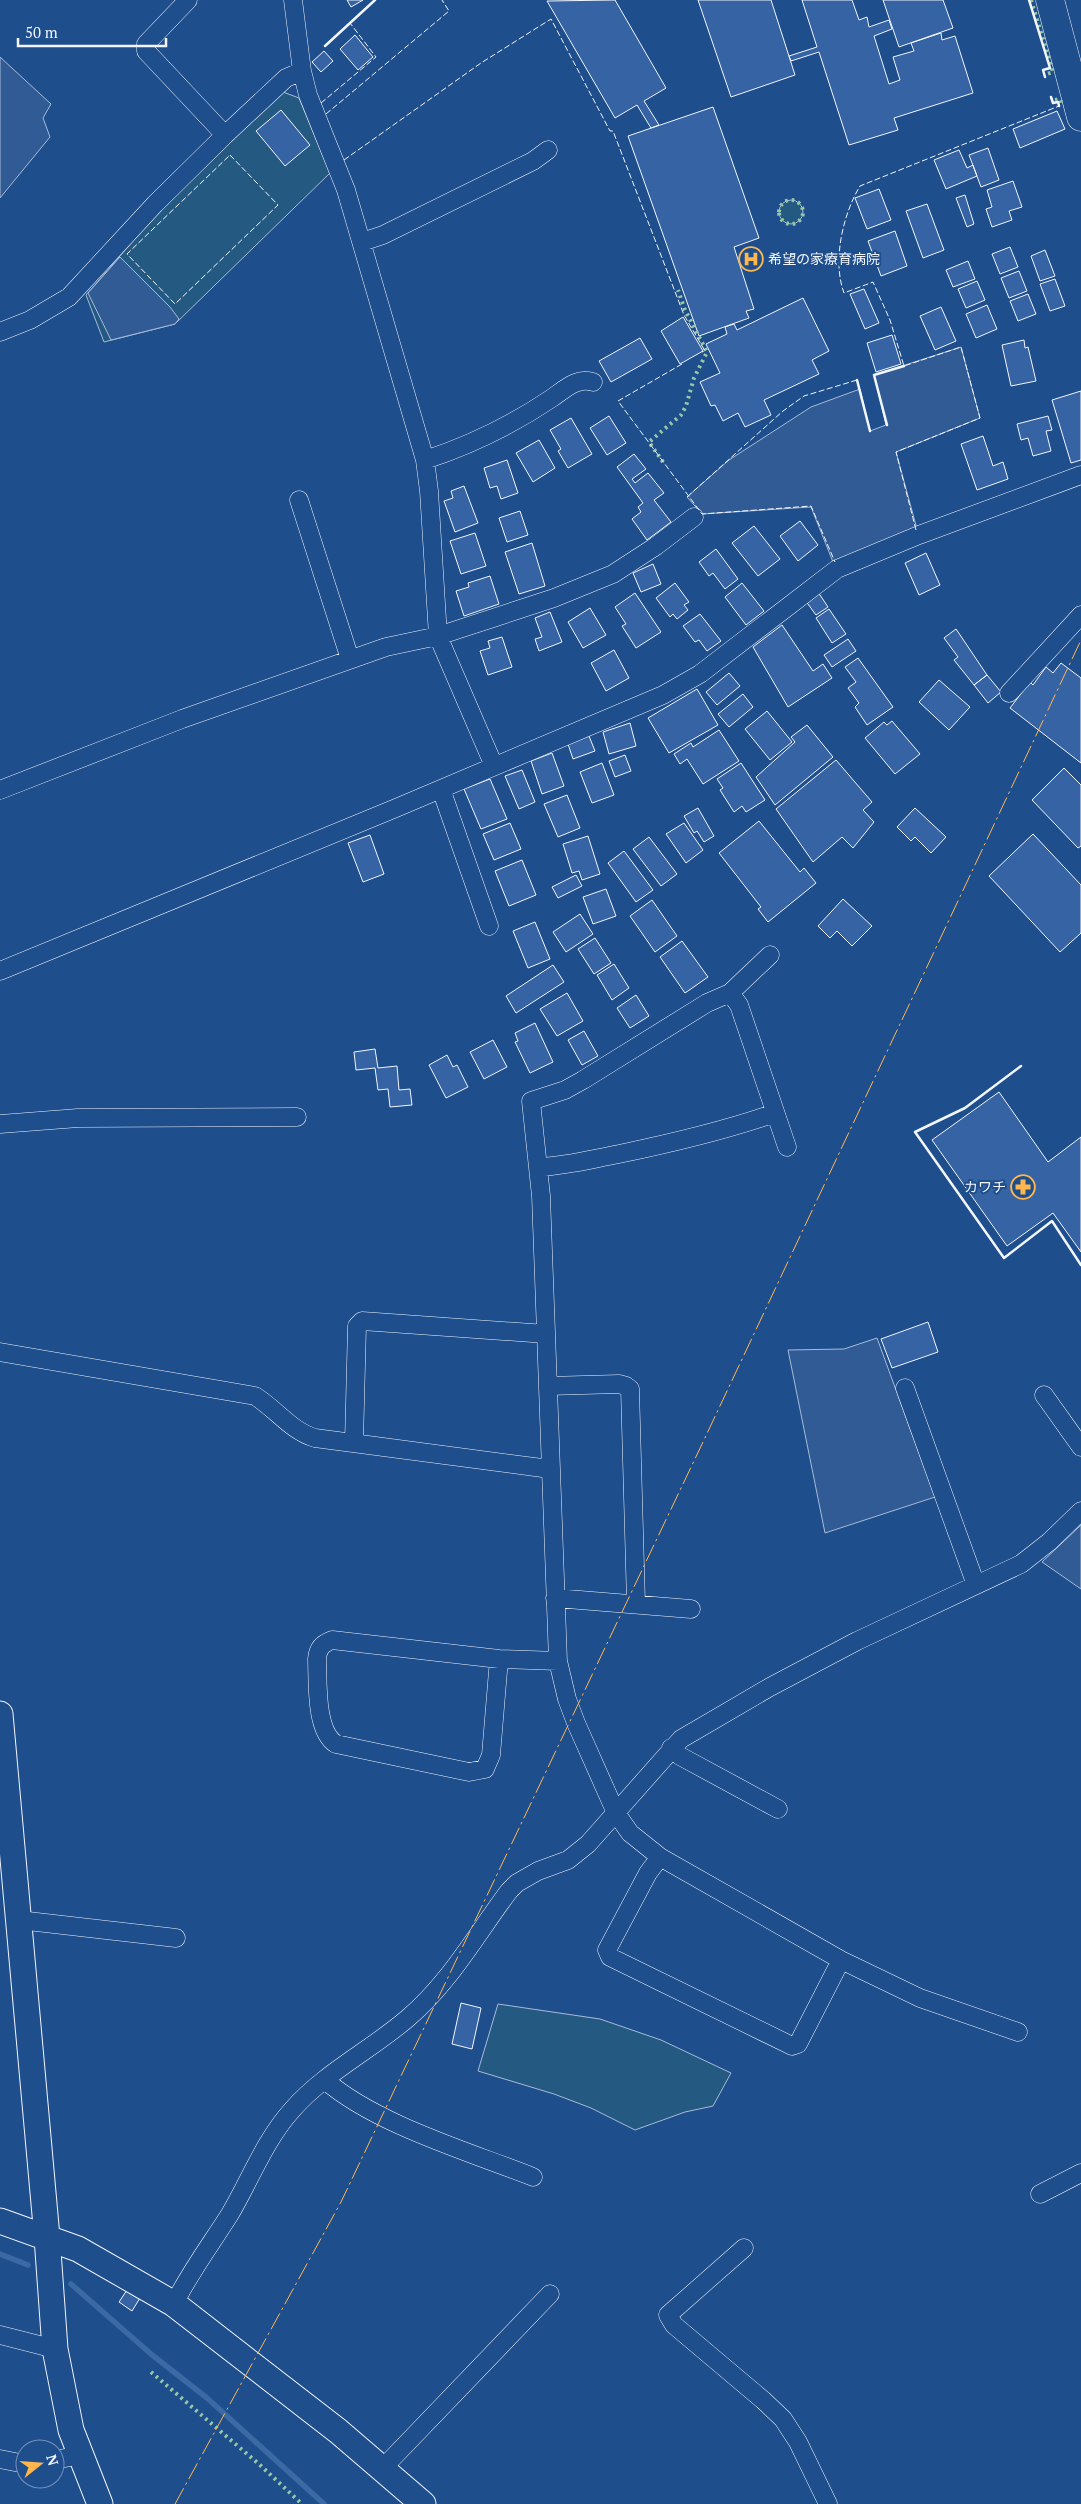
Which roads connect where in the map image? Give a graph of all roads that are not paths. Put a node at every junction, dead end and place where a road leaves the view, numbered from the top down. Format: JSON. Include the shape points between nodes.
{"nodes":[{"id":1,"x":188,"y":0,"type":"edge"},
{"id":2,"x":292,"y":0,"type":"edge"},
{"id":3,"x":1050,"y":0,"type":"edge"},
{"id":4,"x":302,"y":71,"type":"junction"},
{"id":5,"x":1081,"y":117,"type":"edge"},
{"id":6,"x":225,"y":135,"type":"junction"},
{"id":7,"x":548,"y":150,"type":"dead end"},
{"id":8,"x":362,"y":242,"type":"junction"},
{"id":9,"x":0,"y":332,"type":"edge"},
{"id":10,"x":593,"y":382,"type":"dead end"},
{"id":11,"x":425,"y":460,"type":"junction"},
{"id":12,"x":1081,"y":475,"type":"edge"},
{"id":13,"x":299,"y":500,"type":"dead end"},
{"id":14,"x":694,"y":517,"type":"dead end"},
{"id":15,"x":1081,"y":615,"type":"edge"},
{"id":16,"x":438,"y":636,"type":"junction"},
{"id":17,"x":350,"y":660,"type":"junction"},
{"id":18,"x":1009,"y":693,"type":"dead end"},
{"id":19,"x":494,"y":766,"type":"junction"},
{"id":20,"x":441,"y":789,"type":"junction"},
{"id":21,"x":0,"y":790,"type":"edge"},
{"id":22,"x":489,"y":926,"type":"dead end"},
{"id":23,"x":770,"y":955,"type":"dead end"},
{"id":24,"x":0,"y":971,"type":"edge"},
{"id":25,"x":730,"y":993,"type":"junction"},
{"id":26,"x":775,"y":1113,"type":"junction"},
{"id":27,"x":297,"y":1117,"type":"dead end"},
{"id":28,"x":0,"y":1124,"type":"edge"},
{"id":29,"x":787,"y":1147,"type":"dead end"},
{"id":30,"x":539,"y":1167,"type":"junction"},
{"id":31,"x":546,"y":1334,"type":"junction"},
{"id":32,"x":0,"y":1352,"type":"edge"},
{"id":33,"x":548,"y":1386,"type":"junction"},
{"id":34,"x":905,"y":1388,"type":"dead end"},
{"id":35,"x":1044,"y":1395,"type":"dead end"},
{"id":36,"x":354,"y":1442,"type":"junction"},
{"id":37,"x":1081,"y":1447,"type":"edge"},
{"id":38,"x":550,"y":1469,"type":"junction"},
{"id":39,"x":1081,"y":1511,"type":"edge"},
{"id":40,"x":976,"y":1585,"type":"junction"},
{"id":41,"x":555,"y":1598,"type":"junction"},
{"id":42,"x":636,"y":1603,"type":"junction"},
{"id":43,"x":691,"y":1609,"type":"dead end"},
{"id":44,"x":499,"y":1659,"type":"junction"},
{"id":45,"x":558,"y":1661,"type":"junction"},
{"id":46,"x":0,"y":1714,"type":"edge"},
{"id":47,"x":671,"y":1748,"type":"junction"},
{"id":48,"x":778,"y":1809,"type":"dead end"},
{"id":49,"x":616,"y":1813,"type":"junction"},
{"id":50,"x":660,"y":1856,"type":"junction"},
{"id":51,"x":19,"y":1920,"type":"junction"},
{"id":52,"x":176,"y":1938,"type":"dead end"},
{"id":53,"x":841,"y":1960,"type":"junction"},
{"id":54,"x":1018,"y":2032,"type":"dead end"},
{"id":55,"x":325,"y":2080,"type":"junction"},
{"id":56,"x":1081,"y":2173,"type":"edge"},
{"id":57,"x":533,"y":2176,"type":"dead end"},
{"id":58,"x":1040,"y":2194,"type":"dead end"},
{"id":59,"x":0,"y":2221,"type":"edge"},
{"id":60,"x":47,"y":2237,"type":"junction"},
{"id":61,"x":744,"y":2248,"type":"dead end"},
{"id":62,"x":550,"y":2294,"type":"dead end"},
{"id":63,"x":174,"y":2304,"type":"junction"},
{"id":64,"x":0,"y":2335,"type":"edge"},
{"id":65,"x":55,"y":2349,"type":"junction"},
{"id":66,"x":80,"y":2455,"type":"junction"},
{"id":67,"x":65,"y":2458,"type":"edge"},
{"id":68,"x":0,"y":2460,"type":"edge"},
{"id":69,"x":15,"y":2462,"type":"edge"},
{"id":70,"x":382,"y":2469,"type":"junction"},
{"id":71,"x":100,"y":2504,"type":"edge"},
{"id":72,"x":423,"y":2504,"type":"edge"},
{"id":73,"x":828,"y":2504,"type":"edge"}],
"edges":[{"from":1,"to":6,"type":"street","via":[[146,44],[146,51]]},
{"from":2,"to":4,"type":"street"},
{"from":3,"to":5,"type":"main road"},
{"from":4,"to":6,"type":"street","via":[[286,78]]},
{"from":4,"to":8,"type":"street"},
{"from":6,"to":9,"type":"street","via":[[155,204],[69,297],[30,320]]},
{"from":7,"to":8,"type":"street","via":[[533,161]]},
{"from":8,"to":11,"type":"street"},
{"from":10,"to":11,"type":"street","via":[[576,382],[501,430]]},
{"from":11,"to":16,"type":"street"},
{"from":12,"to":19,"type":"street","via":[[844,566],[818,581],[687,682]]},
{"from":13,"to":17,"type":"street"},
{"from":14,"to":16,"type":"street","via":[[613,574],[554,598]]},
{"from":15,"to":18,"type":"street"},
{"from":16,"to":17,"type":"street","via":[[386,647]]},
{"from":16,"to":19,"type":"street"},
{"from":17,"to":21,"type":"street","via":[[173,723]]},
{"from":19,"to":20,"type":"street"},
{"from":20,"to":22,"type":"street"},
{"from":20,"to":24,"type":"street"},
{"from":23,"to":25,"type":"street"},
{"from":25,"to":26,"type":"street","via":[[739,1005]]},
{"from":25,"to":30,"type":"street","via":[[701,1007],[565,1090],[531,1101]]},
{"from":26,"to":29,"type":"street"},
{"from":26,"to":30,"type":"street","via":[[672,1143]]},
{"from":27,"to":28,"type":"street","via":[[78,1118]]},
{"from":30,"to":31,"type":"street"},
{"from":31,"to":33,"type":"street"},
{"from":31,"to":36,"type":"street","via":[[362,1321],[356,1326]]},
{"from":32,"to":36,"type":"street","via":[[255,1396],[304,1434]]},
{"from":33,"to":38,"type":"street"},
{"from":33,"to":42,"type":"street","via":[[620,1384],[630,1389]]},
{"from":34,"to":40,"type":"street"},
{"from":35,"to":37,"type":"street"},
{"from":36,"to":38,"type":"street"},
{"from":38,"to":41,"type":"street"},
{"from":39,"to":40,"type":"street","via":[[1032,1557]]},
{"from":40,"to":47,"type":"street","via":[[857,1641],[778,1683],[681,1738]]},
{"from":41,"to":42,"type":"street"},
{"from":41,"to":45,"type":"street"},
{"from":42,"to":43,"type":"street"},
{"from":44,"to":44,"type":"street","via":[[332,1640],[318,1650],[317,1659],[324,1731],[336,1744],[478,1772],[485,1769],[491,1755]]},
{"from":44,"to":45,"type":"street"},
{"from":45,"to":49,"type":"street","via":[[573,1715]]},
{"from":46,"to":51,"type":"street"},
{"from":47,"to":48,"type":"street"},
{"from":47,"to":49,"type":"street"},
{"from":49,"to":50,"type":"street","via":[[630,1833]]},
{"from":49,"to":55,"type":"street","via":[[575,1855],[538,1871],[509,1891],[434,1994],[391,2032]]},
{"from":50,"to":53,"type":"street"},
{"from":50,"to":53,"type":"street","via":[[607,1950],[610,1957],[792,2046],[798,2044]]},
{"from":51,"to":52,"type":"street"},
{"from":51,"to":60,"type":"street"},
{"from":53,"to":54,"type":"street","via":[[920,1998]]},
{"from":55,"to":57,"type":"street","via":[[342,2095],[402,2125]]},
{"from":55,"to":63,"type":"street","via":[[293,2108],[277,2128],[230,2214]]},
{"from":56,"to":58,"type":"street"},
{"from":59,"to":60,"type":"street"},
{"from":60,"to":63,"type":"street","via":[[78,2249]]},
{"from":60,"to":65,"type":"street"},
{"from":61,"to":73,"type":"street","via":[[668,2315],[674,2325],[783,2419]]},
{"from":62,"to":70,"type":"street"},
{"from":63,"to":70,"type":"street"},
{"from":64,"to":65,"type":"street"},
{"from":65,"to":66,"type":"street","via":[[64,2404]]},
{"from":66,"to":67,"type":"street"},
{"from":66,"to":71,"type":"street"},
{"from":68,"to":69,"type":"street"},
{"from":70,"to":72,"type":"street"}]}
